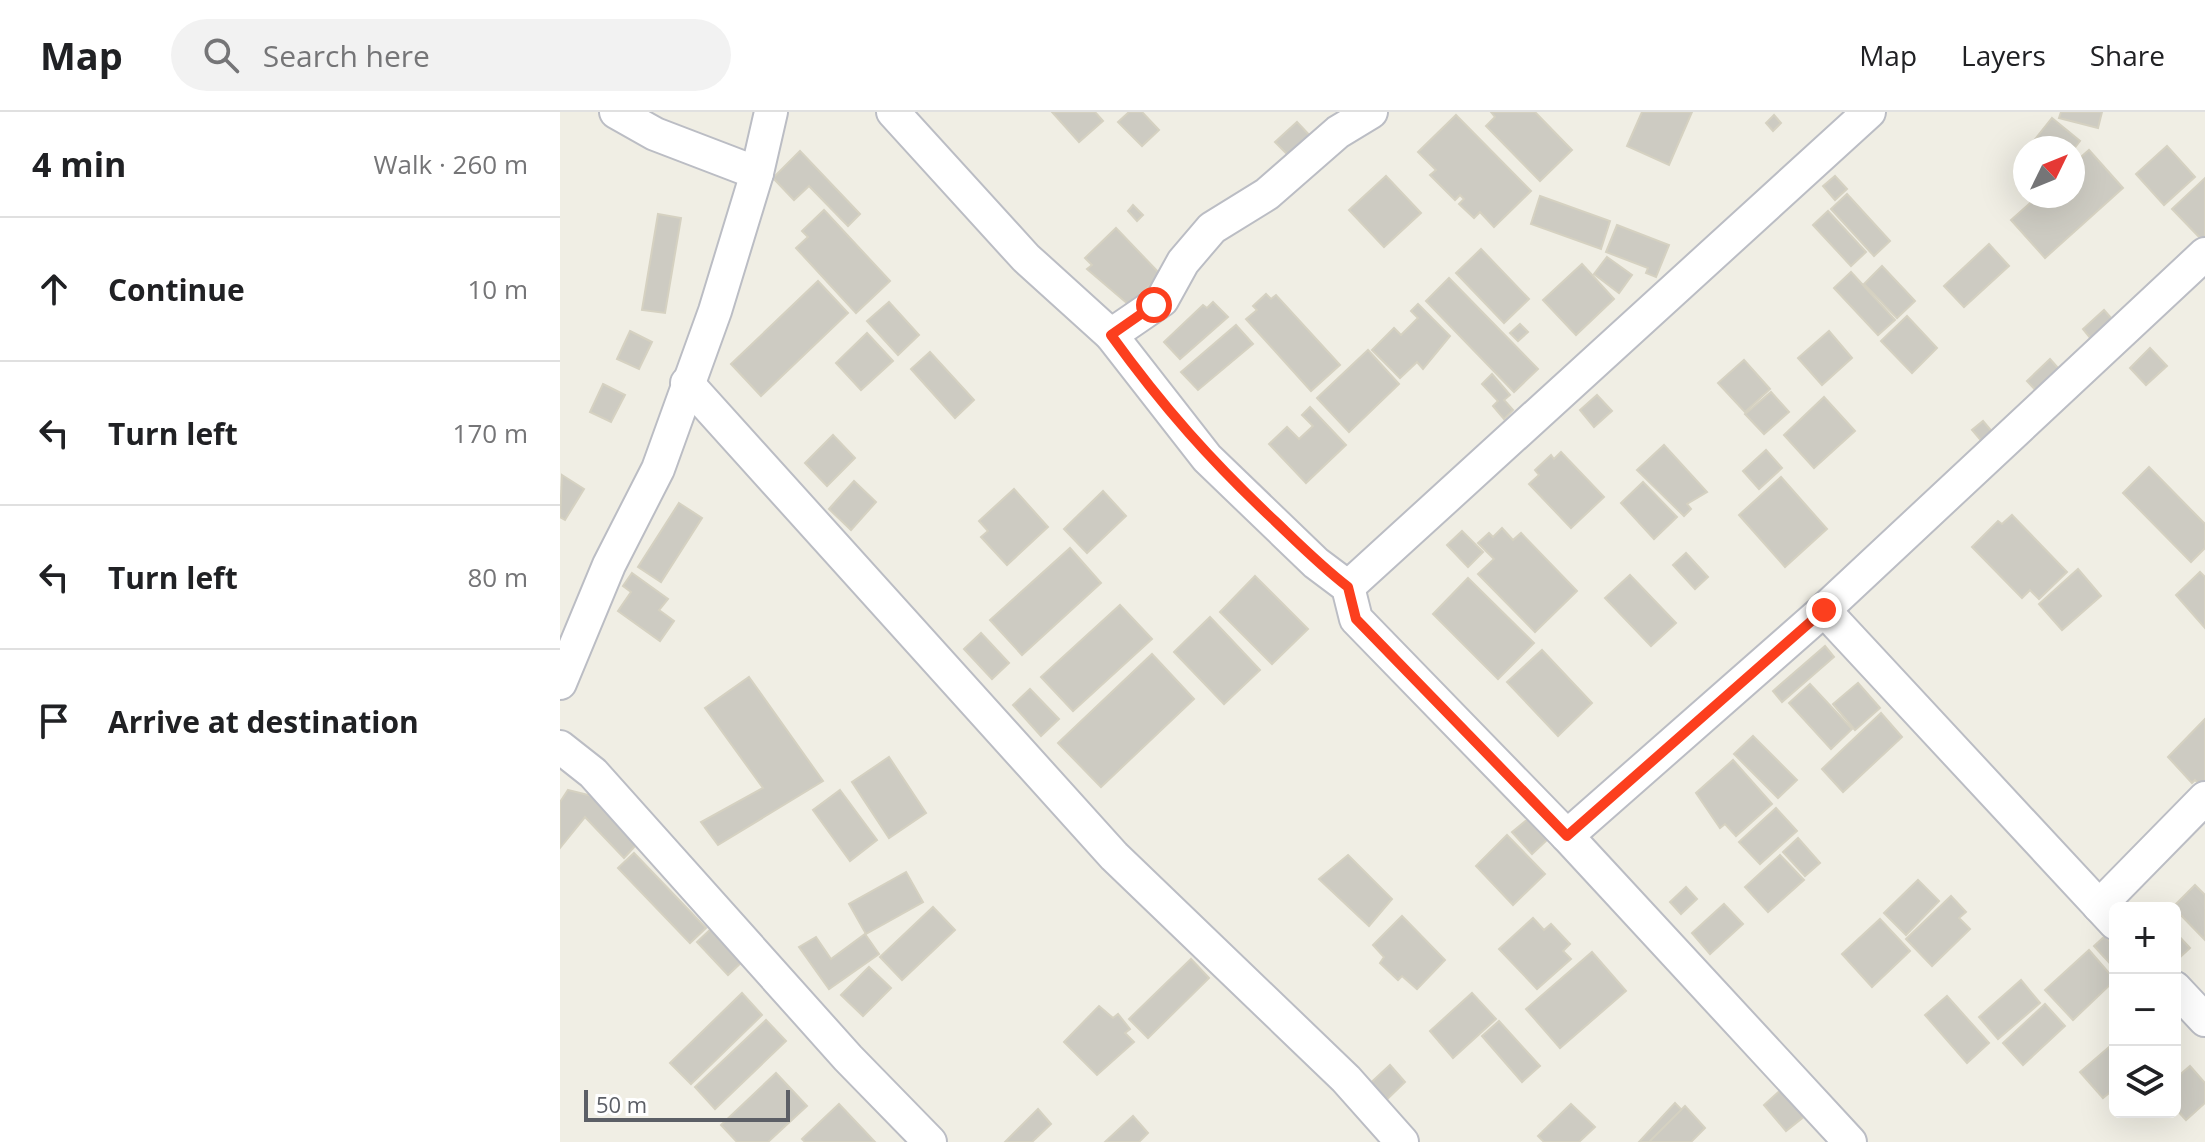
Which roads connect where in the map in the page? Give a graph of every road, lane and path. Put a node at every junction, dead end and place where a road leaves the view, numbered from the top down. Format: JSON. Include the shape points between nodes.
{"nodes":[{"id":1,"x":616,"y":112,"type":"edge"},
{"id":2,"x":771,"y":112,"type":"edge"},
{"id":3,"x":893,"y":112,"type":"edge"},
{"id":4,"x":1371,"y":112,"type":"edge"},
{"id":5,"x":1869,"y":112,"type":"edge"},
{"id":6,"x":757,"y":173,"type":"junction"},
{"id":7,"x":2205,"y":254,"type":"edge"},
{"id":8,"x":1111,"y":335,"type":"junction"},
{"id":9,"x":687,"y":383,"type":"junction"},
{"id":10,"x":1348,"y":587,"type":"junction"},
{"id":11,"x":1824,"y":610,"type":"junction"},
{"id":12,"x":560,"y":683,"type":"edge"},
{"id":13,"x":560,"y":747,"type":"edge"},
{"id":14,"x":2205,"y":798,"type":"edge"},
{"id":15,"x":1567,"y":836,"type":"junction"},
{"id":16,"x":2107,"y":915,"type":"edge"},
{"id":17,"x":2181,"y":994,"type":"edge"},
{"id":18,"x":2205,"y":1020,"type":"edge"},
{"id":19,"x":930,"y":1142,"type":"edge"},
{"id":20,"x":1402,"y":1142,"type":"edge"},
{"id":21,"x":1850,"y":1142,"type":"edge"}],
"edges":[{"from":1,"to":6,"type":"street","via":[[655,134]]},
{"from":2,"to":6,"type":"street"},
{"from":3,"to":8,"type":"street","via":[[1026,258]]},
{"from":4,"to":8,"type":"street","via":[[1338,132],[1267,194],[1212,228],[1183,262],[1162,300]]},
{"from":5,"to":10,"type":"street"},
{"from":6,"to":9,"type":"street"},
{"from":7,"to":11,"type":"street"},
{"from":8,"to":10,"type":"street","via":[[1207,458]]},
{"from":9,"to":12,"type":"street","via":[[658,469],[609,565]]},
{"from":9,"to":20,"type":"street","via":[[1114,856],[1346,1079]]},
{"from":10,"to":15,"type":"street","via":[[1356,619]]},
{"from":11,"to":15,"type":"street"},
{"from":11,"to":16,"type":"street"},
{"from":13,"to":19,"type":"street","via":[[593,773]]},
{"from":14,"to":16,"type":"street"},
{"from":15,"to":21,"type":"street"},
{"from":17,"to":18,"type":"street"}]}
